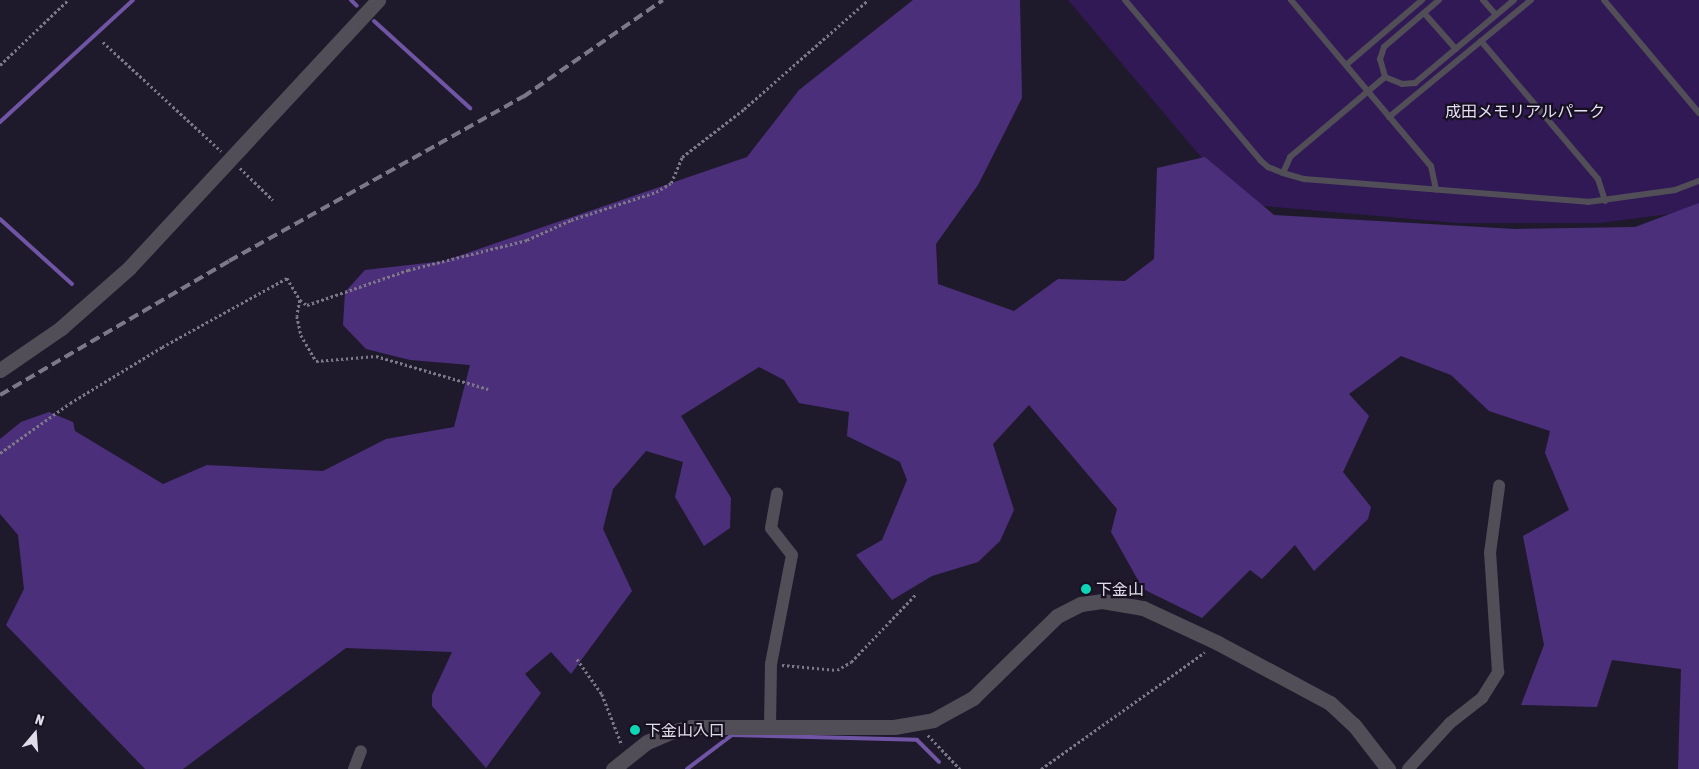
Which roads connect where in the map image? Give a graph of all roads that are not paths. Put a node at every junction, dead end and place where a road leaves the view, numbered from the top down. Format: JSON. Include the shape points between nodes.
{"nodes":[{"id":1,"x":378,"y":0,"type":"edge"},
{"id":2,"x":1124,"y":0,"type":"edge"},
{"id":3,"x":1291,"y":0,"type":"edge"},
{"id":4,"x":1422,"y":0,"type":"edge"},
{"id":5,"x":1439,"y":0,"type":"edge"},
{"id":6,"x":1483,"y":0,"type":"edge"},
{"id":7,"x":1514,"y":0,"type":"edge"},
{"id":8,"x":1530,"y":0,"type":"edge"},
{"id":9,"x":1604,"y":0,"type":"edge"},
{"id":10,"x":1424,"y":13,"type":"junction"},
{"id":11,"x":1496,"y":15,"type":"junction"},
{"id":12,"x":1481,"y":42,"type":"junction"},
{"id":13,"x":1456,"y":49,"type":"junction"},
{"id":14,"x":1346,"y":65,"type":"junction"},
{"id":15,"x":1385,"y":77,"type":"junction"},
{"id":16,"x":1368,"y":91,"type":"junction"},
{"id":17,"x":1699,"y":113,"type":"edge"},
{"id":18,"x":1389,"y":116,"type":"junction"},
{"id":19,"x":1283,"y":173,"type":"junction"},
{"id":20,"x":1699,"y":181,"type":"edge"},
{"id":21,"x":1436,"y":189,"type":"junction"},
{"id":22,"x":1606,"y":200,"type":"junction"},
{"id":23,"x":0,"y":370,"type":"edge"},
{"id":24,"x":1499,"y":486,"type":"dead end"},
{"id":25,"x":777,"y":494,"type":"dead end"},
{"id":26,"x":770,"y":727,"type":"junction"},
{"id":27,"x":361,"y":751,"type":"dead end"},
{"id":28,"x":354,"y":769,"type":"edge"},
{"id":29,"x":613,"y":769,"type":"edge"},
{"id":30,"x":1388,"y":769,"type":"edge"},
{"id":31,"x":1408,"y":769,"type":"edge"}],
"edges":[{"from":1,"to":23,"type":"street","via":[[129,268],[61,328]]},
{"from":2,"to":19,"type":"lane","via":[[1260,160],[1268,168]]},
{"from":3,"to":14,"type":"lane"},
{"from":4,"to":14,"type":"lane"},
{"from":5,"to":10,"type":"lane"},
{"from":6,"to":11,"type":"lane"},
{"from":7,"to":11,"type":"lane"},
{"from":8,"to":12,"type":"lane"},
{"from":9,"to":17,"type":"lane"},
{"from":10,"to":13,"type":"lane"},
{"from":10,"to":15,"type":"lane","via":[[1384,47],[1380,59]]},
{"from":11,"to":13,"type":"lane"},
{"from":12,"to":18,"type":"lane"},
{"from":12,"to":22,"type":"lane","via":[[1598,179]]},
{"from":13,"to":15,"type":"lane","via":[[1415,82],[1402,84]]},
{"from":14,"to":16,"type":"lane"},
{"from":15,"to":16,"type":"lane"},
{"from":16,"to":18,"type":"lane"},
{"from":16,"to":19,"type":"lane","via":[[1290,157]]},
{"from":18,"to":21,"type":"lane","via":[[1431,166]]},
{"from":19,"to":21,"type":"lane","via":[[1304,179]]},
{"from":20,"to":22,"type":"lane","via":[[1675,190]]},
{"from":21,"to":22,"type":"lane"},
{"from":24,"to":31,"type":"street","via":[[1490,553],[1498,672],[1482,698],[1450,723]]},
{"from":25,"to":26,"type":"street","via":[[771,528],[792,555],[771,664]]},
{"from":26,"to":29,"type":"street","via":[[691,727],[671,732],[626,756]]},
{"from":26,"to":30,"type":"street","via":[[894,727],[918,724],[951,712],[973,698],[1057,616],[1081,604],[1102,601],[1143,608],[1218,642],[1330,703],[1354,725]]},
{"from":27,"to":28,"type":"street"}]}
